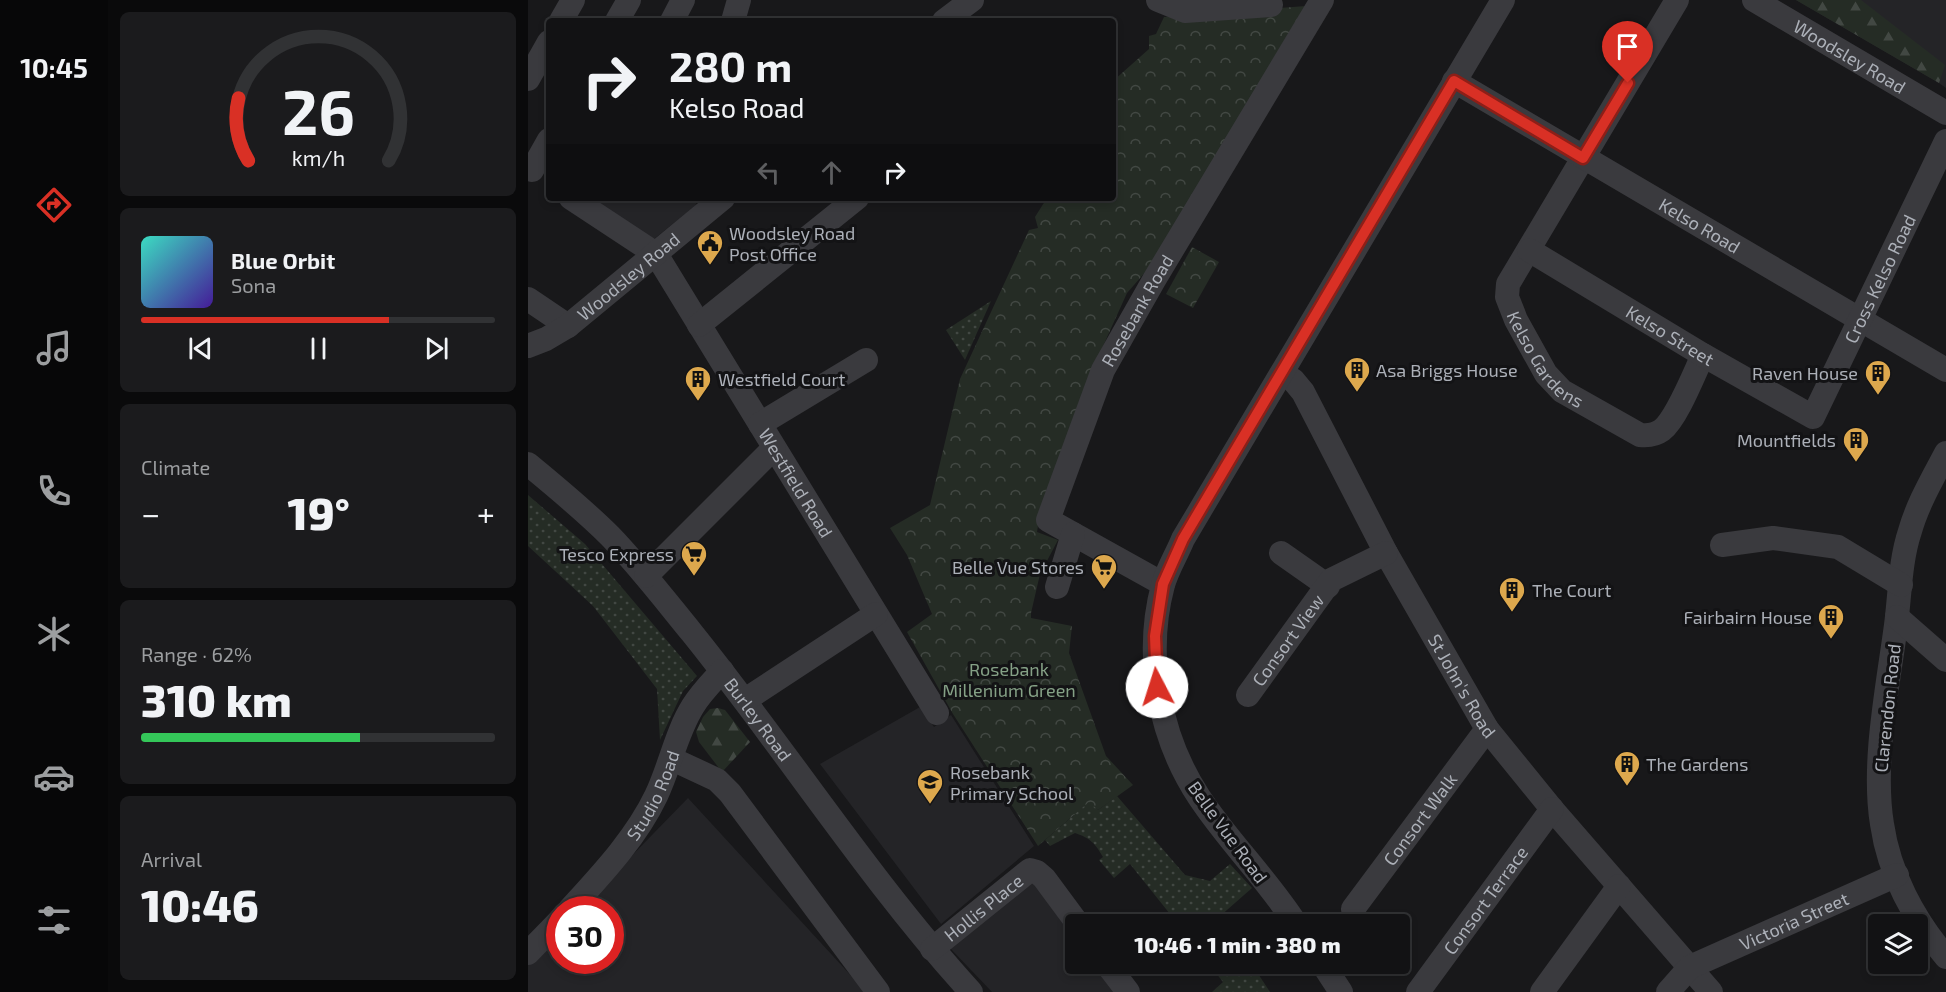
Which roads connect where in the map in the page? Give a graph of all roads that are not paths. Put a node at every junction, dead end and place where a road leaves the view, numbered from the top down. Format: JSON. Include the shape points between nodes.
{"nodes":[{"id":1,"x":573,"y":0,"type":"edge"},
{"id":2,"x":629,"y":0,"type":"edge"},
{"id":3,"x":683,"y":0,"type":"edge"},
{"id":4,"x":972,"y":0,"type":"edge"},
{"id":5,"x":1158,"y":0,"type":"edge"},
{"id":6,"x":1322,"y":0,"type":"edge"},
{"id":7,"x":1503,"y":0,"type":"edge"},
{"id":8,"x":1677,"y":0,"type":"edge"},
{"id":9,"x":1754,"y":0,"type":"edge"},
{"id":10,"x":1271,"y":5,"type":"dead end"},
{"id":11,"x":563,"y":18,"type":"edge"},
{"id":12,"x":619,"y":18,"type":"edge"},
{"id":13,"x":674,"y":18,"type":"edge"},
{"id":14,"x":948,"y":18,"type":"edge"},
{"id":15,"x":546,"y":47,"type":"edge"},
{"id":16,"x":528,"y":79,"type":"edge"},
{"id":17,"x":1454,"y":81,"type":"junction"},
{"id":18,"x":1946,"y":113,"type":"edge"},
{"id":19,"x":1946,"y":141,"type":"edge"},
{"id":20,"x":546,"y":148,"type":"edge"},
{"id":21,"x":1583,"y":158,"type":"junction"},
{"id":22,"x":536,"y":173,"type":"edge"},
{"id":23,"x":579,"y":201,"type":"edge"},
{"id":24,"x":713,"y":201,"type":"edge"},
{"id":25,"x":853,"y":201,"type":"edge"},
{"id":26,"x":1529,"y":250,"type":"junction"},
{"id":27,"x":656,"y":254,"type":"junction"},
{"id":28,"x":528,"y":299,"type":"edge"},
{"id":29,"x":1860,"y":321,"type":"junction"},
{"id":30,"x":699,"y":325,"type":"junction"},
{"id":31,"x":568,"y":326,"type":"junction"},
{"id":32,"x":528,"y":346,"type":"edge"},
{"id":33,"x":1703,"y":355,"type":"junction"},
{"id":34,"x":866,"y":360,"type":"dead end"},
{"id":35,"x":1946,"y":370,"type":"edge"},
{"id":36,"x":1282,"y":373,"type":"junction"},
{"id":37,"x":1813,"y":417,"type":"joint"},
{"id":38,"x":760,"y":424,"type":"junction"},
{"id":39,"x":774,"y":448,"type":"junction"},
{"id":40,"x":1946,"y":453,"type":"edge"},
{"id":41,"x":528,"y":464,"type":"edge"},
{"id":42,"x":1073,"y":534,"type":"junction"},
{"id":43,"x":1722,"y":545,"type":"dead end"},
{"id":44,"x":1281,"y":553,"type":"dead end"},
{"id":45,"x":1386,"y":553,"type":"junction"},
{"id":46,"x":646,"y":576,"type":"junction"},
{"id":47,"x":1163,"y":584,"type":"junction"},
{"id":48,"x":1901,"y":585,"type":"junction"},
{"id":49,"x":1328,"y":586,"type":"junction"},
{"id":50,"x":1057,"y":587,"type":"dead end"},
{"id":51,"x":876,"y":614,"type":"junction"},
{"id":52,"x":1897,"y":617,"type":"junction"},
{"id":53,"x":1946,"y":660,"type":"edge"},
{"id":54,"x":722,"y":671,"type":"junction"},
{"id":55,"x":1248,"y":695,"type":"dead end"},
{"id":56,"x":746,"y":700,"type":"junction"},
{"id":57,"x":937,"y":713,"type":"dead end"},
{"id":58,"x":1487,"y":729,"type":"junction"},
{"id":59,"x":672,"y":759,"type":"junction"},
{"id":60,"x":1552,"y":809,"type":"junction"},
{"id":61,"x":1897,"y":875,"type":"junction"},
{"id":62,"x":1619,"y":886,"type":"junction"},
{"id":63,"x":582,"y":896,"type":"edge"},
{"id":64,"x":1353,"y":909,"type":"dead end"},
{"id":65,"x":1071,"y":914,"type":"edge"},
{"id":66,"x":1288,"y":914,"type":"edge"},
{"id":67,"x":546,"y":934,"type":"edge"},
{"id":68,"x":932,"y":949,"type":"junction"},
{"id":69,"x":528,"y":953,"type":"edge"},
{"id":70,"x":1946,"y":957,"type":"edge"},
{"id":71,"x":1690,"y":967,"type":"junction"},
{"id":72,"x":1114,"y":974,"type":"edge"},
{"id":73,"x":1329,"y":974,"type":"edge"},
{"id":74,"x":878,"y":992,"type":"edge"},
{"id":75,"x":971,"y":992,"type":"edge"},
{"id":76,"x":1128,"y":992,"type":"edge"},
{"id":77,"x":1341,"y":992,"type":"edge"},
{"id":78,"x":1418,"y":992,"type":"edge"},
{"id":79,"x":1542,"y":992,"type":"edge"},
{"id":80,"x":1668,"y":992,"type":"edge"},
{"id":81,"x":1711,"y":992,"type":"edge"}],
"edges":[{"from":1,"to":11,"type":"street"},
{"from":2,"to":12,"type":"street"},
{"from":3,"to":13,"type":"street"},
{"from":4,"to":14,"type":"street"},
{"from":5,"to":10,"type":"street","via":[[1185,11]]},
{"from":6,"to":42,"type":"street","name":"Rosebank Road","via":[[1103,370],[1048,520]]},
{"from":7,"to":17,"type":"street","name":"Belle Vue Road"},
{"from":8,"to":21,"type":"street","name":"Kelso Gardens"},
{"from":9,"to":18,"type":"street","name":"Woodsley Road"},
{"from":15,"to":16,"type":"street"},
{"from":17,"to":21,"type":"street","name":"Kelso Road"},
{"from":17,"to":36,"type":"street","name":"Belle Vue Road"},
{"from":19,"to":29,"type":"street","name":"Cross Kelso Road"},
{"from":20,"to":22,"type":"street"},
{"from":21,"to":26,"type":"street","name":"Kelso Gardens"},
{"from":21,"to":29,"type":"street","name":"Kelso Road"},
{"from":23,"to":27,"type":"street"},
{"from":24,"to":27,"type":"street","name":"Woodsley Road"},
{"from":25,"to":30,"type":"street"},
{"from":26,"to":33,"type":"street","name":"Kelso Street"},
{"from":26,"to":33,"type":"street","name":"Kelso Gardens","via":[[1508,284],[1507,297],[1546,374],[1562,391],[1640,435],[1649,436],[1670,422]]},
{"from":27,"to":30,"type":"street","name":"Westfield Road"},
{"from":27,"to":31,"type":"street","name":"Woodsley Road"},
{"from":28,"to":31,"type":"street"},
{"from":29,"to":35,"type":"street","name":"Kelso Road"},
{"from":29,"to":37,"type":"street","name":"Cross Kelso Road"},
{"from":30,"to":38,"type":"street","name":"Westfield Road"},
{"from":31,"to":32,"type":"street","name":"Woodsley Road"},
{"from":33,"to":37,"type":"street","name":"Kelso Street"},
{"from":34,"to":38,"type":"street"},
{"from":36,"to":45,"type":"street","name":"St John's Road","via":[[1303,392]]},
{"from":36,"to":47,"type":"street","name":"Belle Vue Road","via":[[1183,539]]},
{"from":38,"to":39,"type":"street","name":"Westfield Road"},
{"from":39,"to":46,"type":"street"},
{"from":39,"to":51,"type":"street","name":"Westfield Road"},
{"from":40,"to":48,"type":"street","name":"Clarendon Road","via":[[1909,532]]},
{"from":41,"to":46,"type":"street","name":"Burley Road","via":[[578,505]]},
{"from":42,"to":47,"type":"street","name":"Rosebank Road"},
{"from":42,"to":50,"type":"street"},
{"from":43,"to":48,"type":"street","via":[[1773,538],[1838,547]]},
{"from":44,"to":49,"type":"street","name":"Consort View"},
{"from":45,"to":49,"type":"street","name":"Consort View","via":[[1330,580]]},
{"from":45,"to":58,"type":"street","name":"St John's Road"},
{"from":46,"to":54,"type":"street","name":"Burley Road"},
{"from":47,"to":66,"type":"street","name":"Belle Vue Road","via":[[1155,636],[1155,674],[1173,743],[1199,797]]},
{"from":48,"to":52,"type":"street","name":"Clarendon Road"},
{"from":49,"to":55,"type":"street","name":"Consort View"},
{"from":51,"to":56,"type":"street"},
{"from":51,"to":57,"type":"street","name":"Westfield Road"},
{"from":52,"to":53,"type":"street"},
{"from":52,"to":61,"type":"street","name":"Clarendon Road","via":[[1880,791],[1882,824]]},
{"from":54,"to":56,"type":"street","name":"Burley Road"},
{"from":54,"to":59,"type":"street","name":"Studio Road","via":[[691,708]]},
{"from":56,"to":68,"type":"street","name":"Burley Road"},
{"from":58,"to":60,"type":"street","name":"St John's Road"},
{"from":58,"to":64,"type":"street","name":"Consort Walk"},
{"from":59,"to":63,"type":"street","name":"Studio Road","via":[[656,797],[634,832]]},
{"from":59,"to":74,"type":"street","via":[[694,767],[724,786]]},
{"from":60,"to":62,"type":"street","name":"St John's Road"},
{"from":60,"to":78,"type":"street","name":"Consort Terrace"},
{"from":61,"to":70,"type":"street","name":"Clarendon Road","via":[[1905,899]]},
{"from":61,"to":71,"type":"street","name":"Victoria Street"},
{"from":62,"to":71,"type":"street","name":"St John's Road"},
{"from":62,"to":79,"type":"street"},
{"from":65,"to":68,"type":"street","name":"Hollis Place","via":[[1044,878],[1030,870]]},
{"from":67,"to":69,"type":"street"},
{"from":68,"to":75,"type":"street","name":"Burley Road"},
{"from":71,"to":80,"type":"street"},
{"from":71,"to":81,"type":"street","name":"St John's Road"},
{"from":72,"to":76,"type":"street"},
{"from":73,"to":77,"type":"street"}]}
